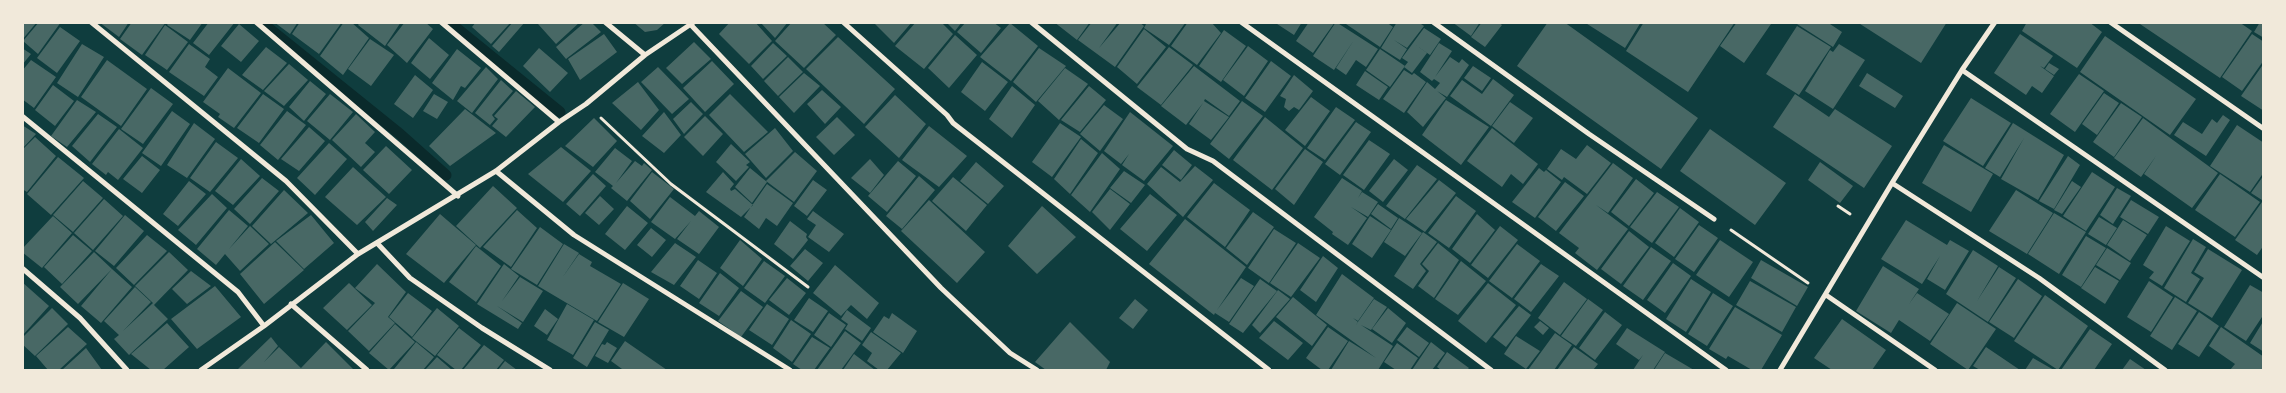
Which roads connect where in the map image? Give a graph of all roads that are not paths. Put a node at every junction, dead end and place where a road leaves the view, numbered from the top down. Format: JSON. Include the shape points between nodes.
{"nodes":[{"id":1,"x":91,"y":22,"type":"edge"},
{"id":2,"x":256,"y":22,"type":"edge"},
{"id":3,"x":441,"y":22,"type":"edge"},
{"id":4,"x":605,"y":22,"type":"edge"},
{"id":5,"x":843,"y":22,"type":"edge"},
{"id":6,"x":1031,"y":22,"type":"edge"},
{"id":7,"x":1241,"y":22,"type":"edge"},
{"id":8,"x":1433,"y":22,"type":"edge"},
{"id":9,"x":1995,"y":22,"type":"edge"},
{"id":10,"x":2110,"y":22,"type":"edge"},
{"id":11,"x":692,"y":24,"type":"edge"},
{"id":12,"x":645,"y":55,"type":"junction"},
{"id":13,"x":1962,"y":70,"type":"junction"},
{"id":14,"x":22,"y":116,"type":"edge"},
{"id":15,"x":559,"y":122,"type":"junction"},
{"id":16,"x":2264,"y":129,"type":"edge"},
{"id":17,"x":496,"y":171,"type":"junction"},
{"id":18,"x":1892,"y":182,"type":"junction"},
{"id":19,"x":458,"y":196,"type":"junction"},
{"id":20,"x":1714,"y":219,"type":"road end"},
{"id":21,"x":377,"y":243,"type":"junction"},
{"id":22,"x":358,"y":254,"type":"junction"},
{"id":23,"x":22,"y":268,"type":"edge"},
{"id":24,"x":2264,"y":278,"type":"edge"},
{"id":25,"x":1826,"y":295,"type":"junction"},
{"id":26,"x":291,"y":304,"type":"junction"},
{"id":27,"x":264,"y":326,"type":"junction"},
{"id":28,"x":208,"y":369,"type":"edge"},
{"id":29,"x":127,"y":370,"type":"edge"},
{"id":30,"x":201,"y":370,"type":"edge"},
{"id":31,"x":366,"y":370,"type":"edge"},
{"id":32,"x":550,"y":370,"type":"edge"},
{"id":33,"x":790,"y":370,"type":"edge"},
{"id":34,"x":1037,"y":370,"type":"edge"},
{"id":35,"x":1269,"y":370,"type":"edge"},
{"id":36,"x":1491,"y":370,"type":"edge"},
{"id":37,"x":1726,"y":370,"type":"edge"},
{"id":38,"x":1780,"y":370,"type":"edge"},
{"id":39,"x":1935,"y":370,"type":"edge"},
{"id":40,"x":2165,"y":370,"type":"edge"}],
"edges":[{"from":1,"to":22,"type":"street","via":[[286,180]]},
{"from":2,"to":19,"type":"street"},
{"from":3,"to":15,"type":"street"},
{"from":4,"to":12,"type":"street"},
{"from":5,"to":35,"type":"street","via":[[953,123]]},
{"from":6,"to":36,"type":"street","via":[[1187,149],[1213,161]]},
{"from":7,"to":37,"type":"street"},
{"from":8,"to":20,"type":"street"},
{"from":9,"to":13,"type":"street"},
{"from":10,"to":16,"type":"street"},
{"from":11,"to":12,"type":"street"},
{"from":11,"to":34,"type":"street","via":[[941,288],[1010,353]]},
{"from":12,"to":15,"type":"street"},
{"from":13,"to":18,"type":"street"},
{"from":13,"to":24,"type":"street"},
{"from":14,"to":27,"type":"street","via":[[238,292]]},
{"from":15,"to":17,"type":"street"},
{"from":17,"to":19,"type":"street"},
{"from":17,"to":33,"type":"street","via":[[574,235]]},
{"from":18,"to":25,"type":"street"},
{"from":18,"to":40,"type":"street","via":[[2039,278]]},
{"from":19,"to":21,"type":"street"},
{"from":21,"to":22,"type":"street"},
{"from":21,"to":32,"type":"street","via":[[410,278]]},
{"from":22,"to":26,"type":"street"},
{"from":23,"to":29,"type":"street","via":[[80,318]]},
{"from":25,"to":38,"type":"street"},
{"from":25,"to":39,"type":"street"},
{"from":26,"to":27,"type":"street"},
{"from":26,"to":31,"type":"street"},
{"from":27,"to":28,"type":"street"},
{"from":28,"to":30,"type":"street"}]}
